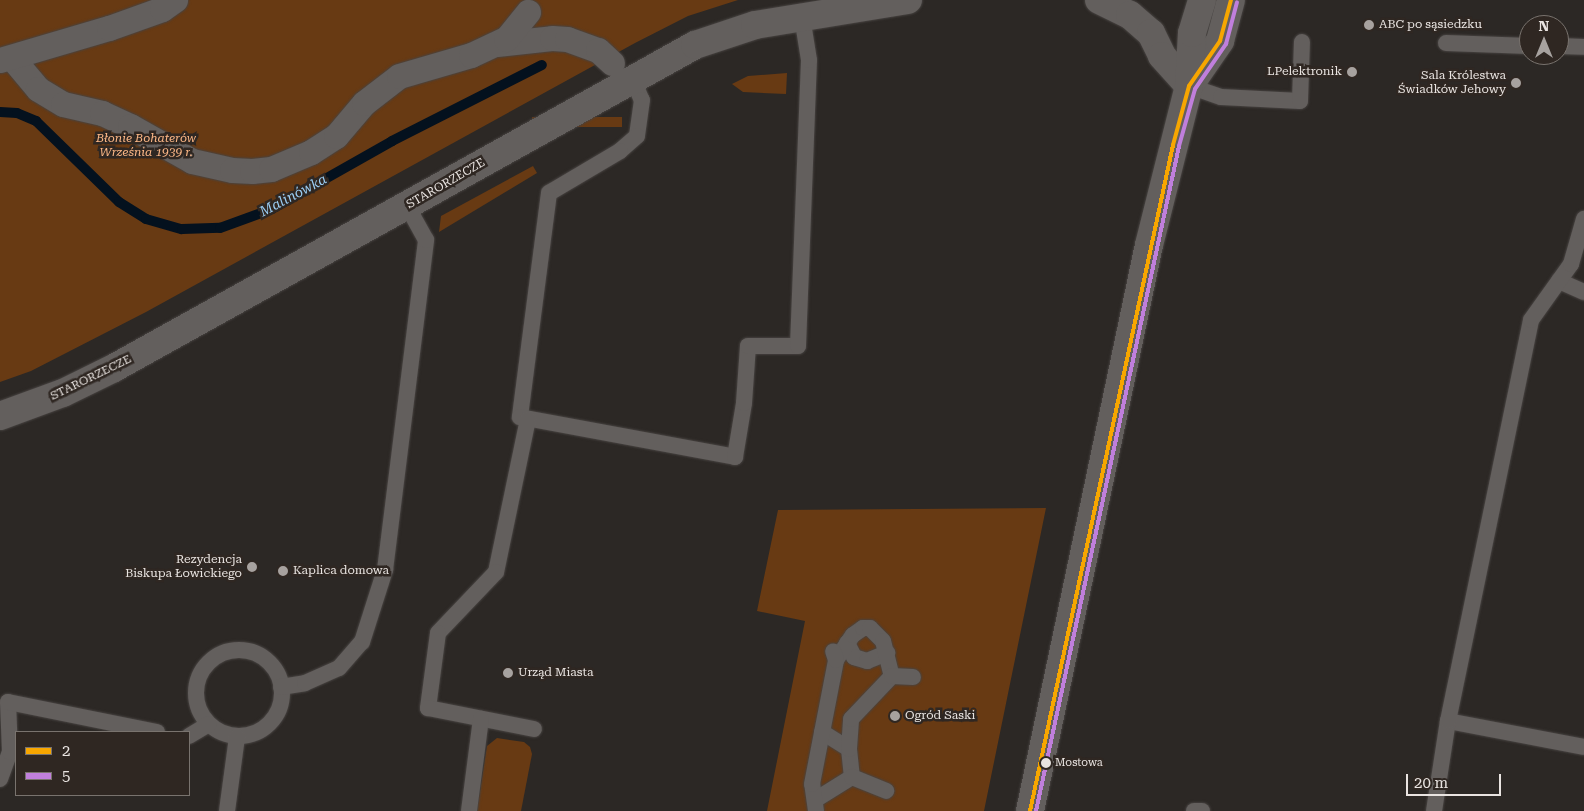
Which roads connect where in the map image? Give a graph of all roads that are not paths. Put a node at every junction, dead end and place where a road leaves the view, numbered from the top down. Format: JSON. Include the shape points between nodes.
{"nodes":[{"id":1,"x":175,"y":0,"type":"edge"},
{"id":2,"x":908,"y":0,"type":"edge"},
{"id":3,"x":1099,"y":0,"type":"edge"},
{"id":4,"x":1202,"y":0,"type":"edge"},
{"id":5,"x":1231,"y":0,"type":"edge"},
{"id":6,"x":528,"y":12,"type":"dead end"},
{"id":7,"x":802,"y":18,"type":"junction"},
{"id":8,"x":1302,"y":42,"type":"dead end"},
{"id":9,"x":1446,"y":43,"type":"dead end"},
{"id":10,"x":494,"y":44,"type":"junction"},
{"id":11,"x":1519,"y":46,"type":"edge"},
{"id":12,"x":1569,"y":46,"type":"edge"},
{"id":13,"x":1584,"y":47,"type":"edge"},
{"id":14,"x":6,"y":59,"type":"edge"},
{"id":15,"x":622,"y":70,"type":"junction"},
{"id":16,"x":1189,"y":86,"type":"junction"},
{"id":17,"x":407,"y":206,"type":"junction"},
{"id":18,"x":1584,"y":219,"type":"edge"},
{"id":19,"x":1559,"y":281,"type":"junction"},
{"id":20,"x":1584,"y":292,"type":"edge"},
{"id":21,"x":0,"y":416,"type":"edge"},
{"id":22,"x":528,"y":419,"type":"junction"},
{"id":23,"x":839,"y":652,"type":"junction"},
{"id":24,"x":887,"y":653,"type":"junction"},
{"id":25,"x":892,"y":676,"type":"junction"},
{"id":26,"x":912,"y":677,"type":"dead end"},
{"id":27,"x":281,"y":687,"type":"junction"},
{"id":28,"x":481,"y":719,"type":"junction"},
{"id":29,"x":1448,"y":721,"type":"junction"},
{"id":30,"x":209,"y":724,"type":"junction"},
{"id":31,"x":534,"y":729,"type":"dead end"},
{"id":32,"x":152,"y":731,"type":"edge"},
{"id":33,"x":822,"y":732,"type":"junction"},
{"id":34,"x":190,"y":735,"type":"edge"},
{"id":35,"x":237,"y":737,"type":"junction"},
{"id":36,"x":1584,"y":747,"type":"edge"},
{"id":37,"x":848,"y":749,"type":"junction"},
{"id":38,"x":852,"y":778,"type":"junction"},
{"id":39,"x":0,"y":779,"type":"edge"},
{"id":40,"x":886,"y":791,"type":"dead end"},
{"id":41,"x":815,"y":806,"type":"edge"},
{"id":42,"x":227,"y":811,"type":"edge"},
{"id":43,"x":469,"y":811,"type":"edge"},
{"id":44,"x":1030,"y":811,"type":"edge"},
{"id":45,"x":1194,"y":811,"type":"edge"},
{"id":46,"x":1202,"y":811,"type":"edge"},
{"id":47,"x":1434,"y":811,"type":"edge"}],
"edges":[{"from":1,"to":14,"type":"street","via":[[153,12]]},
{"from":2,"to":7,"type":"street","name":"STARORZECZE"},
{"from":3,"to":16,"type":"street","via":[[1130,15],[1151,33],[1162,56]]},
{"from":4,"to":16,"type":"street","via":[[1192,33]]},
{"from":5,"to":16,"type":"street","via":[[1220,41]]},
{"from":6,"to":10,"type":"street","via":[[516,31]]},
{"from":7,"to":15,"type":"street","name":"STARORZECZE","via":[[755,25]]},
{"from":7,"to":22,"type":"lane","via":[[809,60],[798,346],[748,346],[744,403],[735,457]]},
{"from":8,"to":16,"type":"lane","via":[[1300,101],[1221,98]]},
{"from":9,"to":11,"type":"lane"},
{"from":10,"to":14,"type":"street","via":[[398,76],[364,103],[336,136],[311,152],[271,168],[252,171],[192,161],[109,116],[63,104],[38,89]]},
{"from":10,"to":15,"type":"street","via":[[567,39],[598,50]]},
{"from":12,"to":13,"type":"lane"},
{"from":15,"to":17,"type":"street","name":"STARORZECZE"},
{"from":15,"to":22,"type":"lane","via":[[642,100],[637,136],[620,151],[549,193],[520,417]]},
{"from":16,"to":44,"type":"street","via":[[1149,245]]},
{"from":17,"to":21,"type":"street","name":"STARORZECZE","via":[[114,368],[63,393]]},
{"from":17,"to":27,"type":"lane","via":[[426,240],[385,570],[362,642],[339,668],[304,683]]},
{"from":18,"to":19,"type":"lane","via":[[1571,264]]},
{"from":19,"to":20,"type":"lane"},
{"from":19,"to":29,"type":"lane","via":[[1531,320]]},
{"from":22,"to":28,"type":"lane","via":[[496,572],[438,633],[428,708]]},
{"from":23,"to":24,"type":"lane","via":[[867,661]]},
{"from":23,"to":24,"type":"lane","via":[[863,628],[870,628],[884,641]]},
{"from":23,"to":33,"type":"lane"},
{"from":24,"to":25,"type":"lane"},
{"from":25,"to":26,"type":"lane"},
{"from":25,"to":37,"type":"lane","via":[[851,719]]},
{"from":27,"to":30,"type":"lane","via":[[274,668],[258,655],[239,650],[219,655],[203,668],[196,687],[198,708]]},
{"from":27,"to":35,"type":"lane","via":[[279,709],[267,726],[248,736]]},
{"from":28,"to":31,"type":"lane"},
{"from":28,"to":43,"type":"lane"},
{"from":29,"to":36,"type":"lane"},
{"from":29,"to":47,"type":"lane"},
{"from":30,"to":34,"type":"lane"},
{"from":30,"to":35,"type":"lane","via":[[226,735]]},
{"from":32,"to":39,"type":"lane","via":[[8,702],[10,752]]},
{"from":33,"to":37,"type":"lane"},
{"from":33,"to":41,"type":"lane","via":[[812,784]]},
{"from":35,"to":42,"type":"lane"},
{"from":37,"to":38,"type":"lane"},
{"from":38,"to":40,"type":"lane"},
{"from":38,"to":41,"type":"lane"},
{"from":45,"to":46,"type":"lane"}]}
